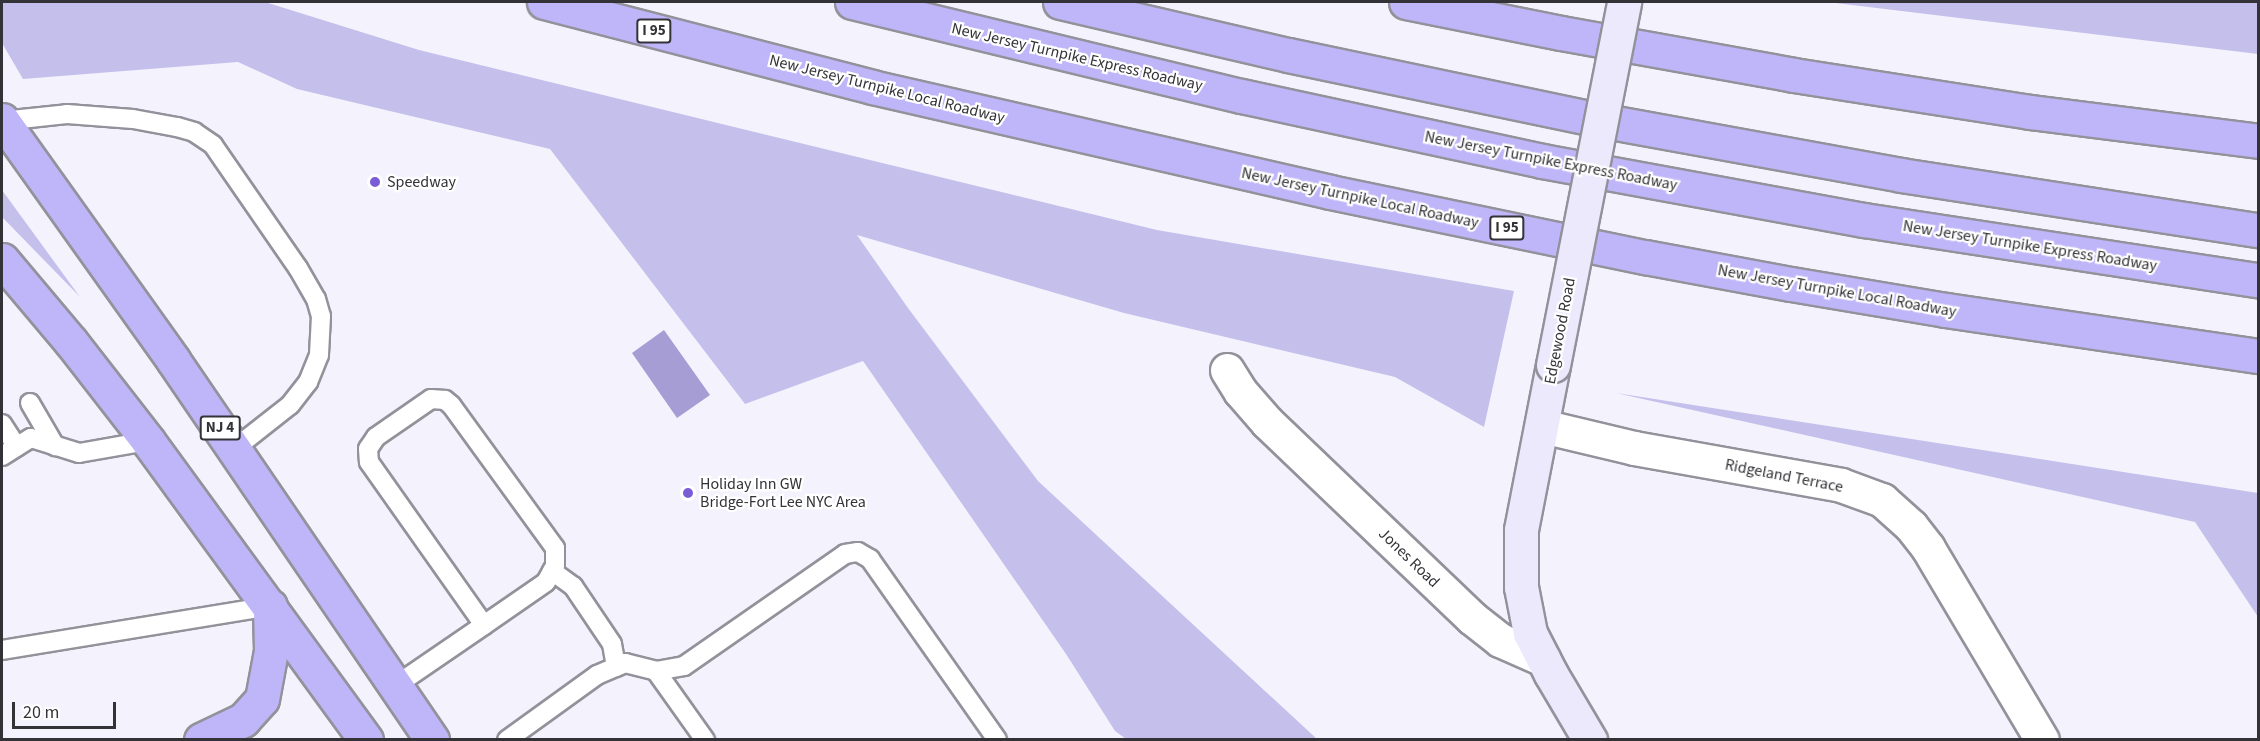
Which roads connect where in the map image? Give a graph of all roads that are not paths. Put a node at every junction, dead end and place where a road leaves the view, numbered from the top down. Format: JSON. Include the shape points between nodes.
{"nodes":[{"id":1,"x":544,"y":2,"type":"edge"},
{"id":2,"x":852,"y":2,"type":"edge"},
{"id":3,"x":1060,"y":2,"type":"edge"},
{"id":4,"x":1407,"y":2,"type":"edge"},
{"id":5,"x":1624,"y":2,"type":"edge"},
{"id":6,"x":2,"y":121,"type":"edge"},
{"id":7,"x":2259,"y":141,"type":"edge"},
{"id":8,"x":2259,"y":230,"type":"edge"},
{"id":9,"x":2,"y":260,"type":"edge"},
{"id":10,"x":2259,"y":280,"type":"edge"},
{"id":11,"x":2259,"y":356,"type":"edge"},
{"id":12,"x":1227,"y":370,"type":"dead end"},
{"id":13,"x":30,"y":403,"type":"dead end"},
{"id":14,"x":2,"y":424,"type":"edge"},
{"id":15,"x":1542,"y":426,"type":"junction"},
{"id":16,"x":148,"y":441,"type":"junction"},
{"id":17,"x":55,"y":446,"type":"junction"},
{"id":18,"x":234,"y":449,"type":"junction"},
{"id":19,"x":9,"y":451,"type":"edge"},
{"id":20,"x":552,"y":571,"type":"junction"},
{"id":21,"x":270,"y":606,"type":"junction"},
{"id":22,"x":484,"y":625,"type":"junction"},
{"id":23,"x":2,"y":651,"type":"edge"},
{"id":24,"x":1543,"y":659,"type":"junction"},
{"id":25,"x":616,"y":667,"type":"junction"},
{"id":26,"x":656,"y":671,"type":"junction"},
{"id":27,"x":395,"y":686,"type":"junction"},
{"id":28,"x":201,"y":740,"type":"edge"},
{"id":29,"x":366,"y":740,"type":"edge"},
{"id":30,"x":432,"y":740,"type":"edge"},
{"id":31,"x":507,"y":740,"type":"edge"},
{"id":32,"x":705,"y":740,"type":"edge"},
{"id":33,"x":997,"y":740,"type":"edge"},
{"id":34,"x":1590,"y":740,"type":"edge"},
{"id":35,"x":2042,"y":740,"type":"edge"}],
"edges":[{"from":1,"to":11,"type":"highway","name":"New Jersey Turnpike Local Roadway","number":"I 95","via":[[884,90],[1173,158],[1645,257],[1802,286]]},
{"from":2,"to":10,"type":"highway","name":"New Jersey Turnpike Express Roadway","via":[[1242,96],[1611,174],[1909,227]]},
{"from":3,"to":8,"type":"highway","via":[[1288,55],[1610,122],[1923,178]]},
{"from":4,"to":7,"type":"highway","via":[[1828,81]]},
{"from":5,"to":15,"type":"street","name":"Edgewood Road","bridge":true},
{"from":6,"to":18,"type":"highway","number":"NJ 4"},
{"from":6,"to":18,"type":"lane","via":[[67,114],[134,119],[177,126],[213,145],[298,268],[321,316],[319,355],[308,382],[290,405]]},
{"from":9,"to":16,"type":"highway"},
{"from":12,"to":24,"type":"street","name":"Jones Road","via":[[1267,422],[1472,618],[1500,640]]},
{"from":13,"to":17,"type":"lane"},
{"from":14,"to":19,"type":"lane"},
{"from":15,"to":24,"type":"street","name":"Edgewood Road","via":[[1525,503],[1519,567],[1526,619]]},
{"from":15,"to":35,"type":"street","name":"Ridgeland Terrace","via":[[1634,448],[1841,485],[1882,500],[1928,548]]},
{"from":16,"to":17,"type":"lane","via":[[79,453]]},
{"from":16,"to":21,"type":"highway"},
{"from":17,"to":19,"type":"lane","via":[[31,438]]},
{"from":18,"to":27,"type":"highway","number":"NJ 4"},
{"from":20,"to":22,"type":"lane","via":[[546,582]]},
{"from":20,"to":22,"type":"lane","via":[[555,548],[445,400],[425,402],[376,437],[368,449],[369,462]]},
{"from":20,"to":25,"type":"lane","via":[[573,586],[612,644]]},
{"from":21,"to":23,"type":"lane"},
{"from":21,"to":28,"type":"highway","via":[[271,651],[262,699],[243,720]]},
{"from":21,"to":29,"type":"highway"},
{"from":22,"to":27,"type":"lane"},
{"from":24,"to":34,"type":"street"},
{"from":25,"to":26,"type":"lane","via":[[625,663]]},
{"from":25,"to":31,"type":"lane","via":[[597,675]]},
{"from":26,"to":32,"type":"lane"},
{"from":26,"to":33,"type":"lane","via":[[684,666],[845,554],[858,552],[870,559]]},
{"from":27,"to":30,"type":"highway","number":"NJ 4"}]}
